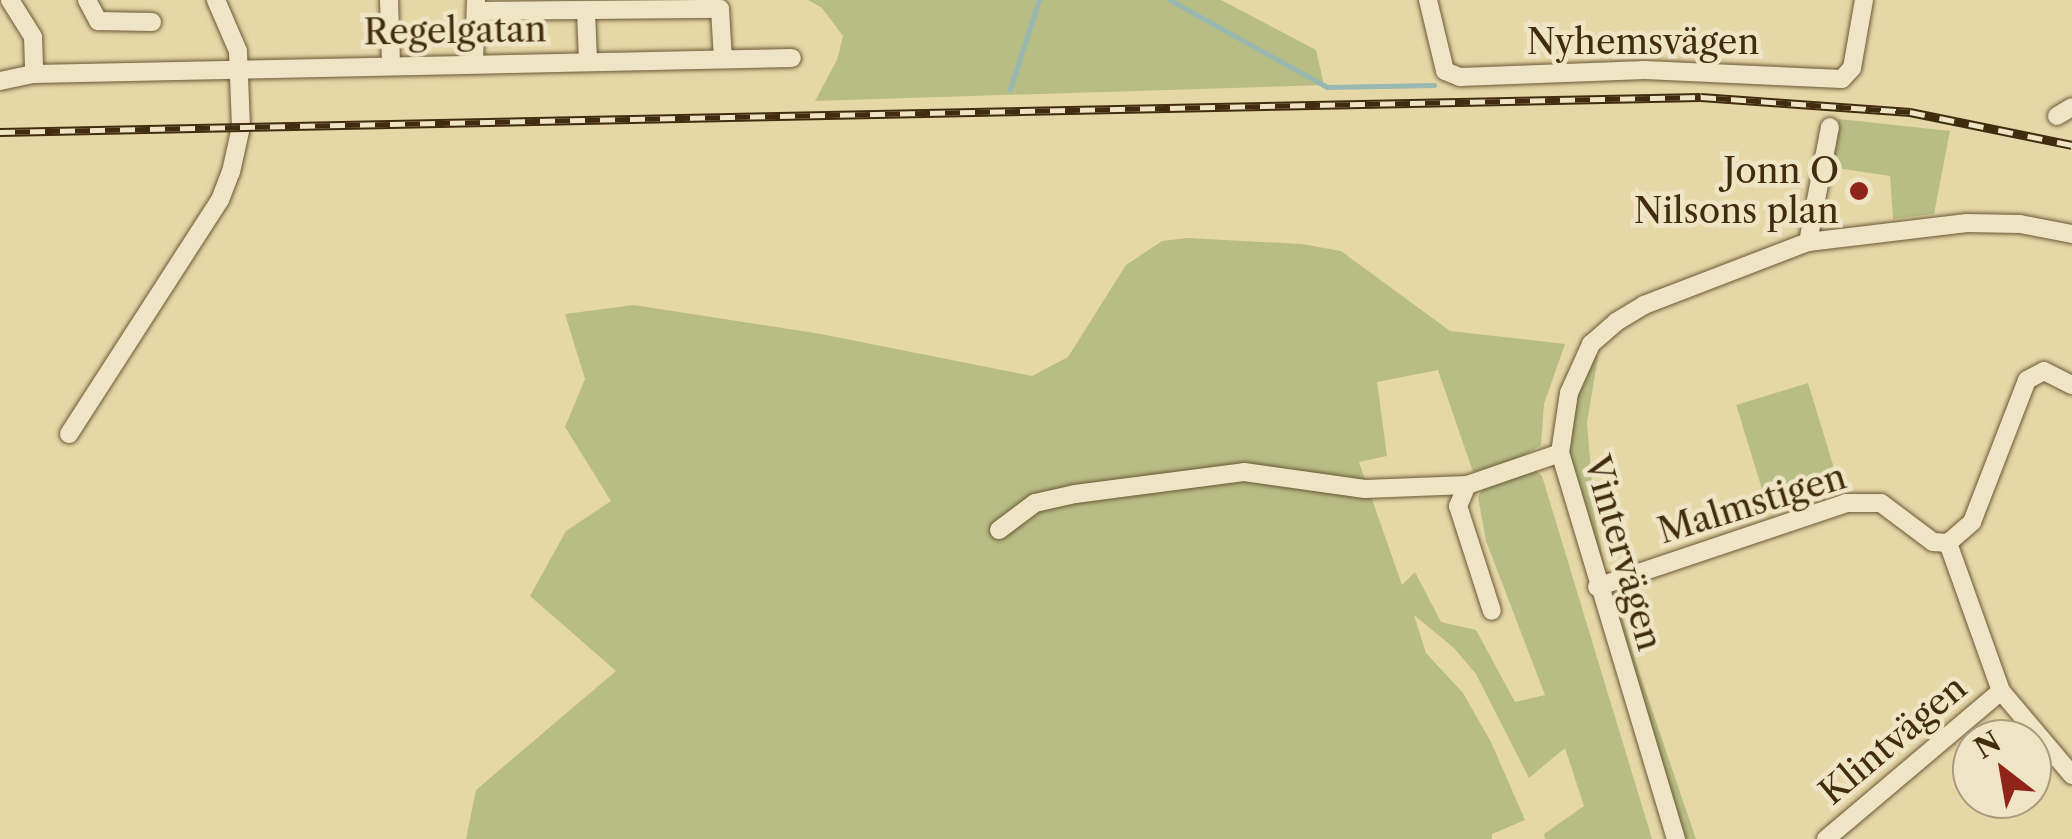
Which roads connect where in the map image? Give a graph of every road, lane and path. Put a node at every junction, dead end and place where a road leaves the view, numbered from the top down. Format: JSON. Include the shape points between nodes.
{"nodes":[{"id":1,"x":10,"y":0,"type":"edge"},
{"id":2,"x":87,"y":0,"type":"edge"},
{"id":3,"x":216,"y":0,"type":"edge"},
{"id":4,"x":390,"y":0,"type":"edge"},
{"id":5,"x":1428,"y":0,"type":"edge"},
{"id":6,"x":1864,"y":0,"type":"edge"},
{"id":7,"x":476,"y":6,"type":"edge"},
{"id":8,"x":586,"y":10,"type":"junction"},
{"id":9,"x":152,"y":22,"type":"dead end"},
{"id":10,"x":792,"y":58,"type":"dead end"},
{"id":11,"x":723,"y":59,"type":"junction"},
{"id":12,"x":588,"y":61,"type":"junction"},
{"id":13,"x":474,"y":64,"type":"junction"},
{"id":14,"x":390,"y":65,"type":"junction"},
{"id":15,"x":239,"y":68,"type":"junction"},
{"id":16,"x":34,"y":74,"type":"junction"},
{"id":17,"x":0,"y":81,"type":"edge"},
{"id":18,"x":1830,"y":127,"type":"dead end"},
{"id":19,"x":2072,"y":234,"type":"edge"},
{"id":20,"x":1808,"y":242,"type":"junction"},
{"id":21,"x":2072,"y":385,"type":"edge"},
{"id":22,"x":69,"y":434,"type":"dead end"},
{"id":23,"x":1560,"y":454,"type":"junction"},
{"id":24,"x":1468,"y":485,"type":"junction"},
{"id":25,"x":999,"y":530,"type":"dead end"},
{"id":26,"x":1948,"y":543,"type":"junction"},
{"id":27,"x":1597,"y":586,"type":"junction"},
{"id":28,"x":1492,"y":611,"type":"dead end"},
{"id":29,"x":2001,"y":691,"type":"junction"},
{"id":30,"x":2072,"y":776,"type":"edge"},
{"id":31,"x":1676,"y":839,"type":"edge"},
{"id":32,"x":1826,"y":839,"type":"edge"}],
"edges":[{"from":1,"to":16,"type":"street","via":[[32,37]]},
{"from":2,"to":9,"type":"street","via":[[98,21]]},
{"from":3,"to":15,"type":"street","via":[[234,36]]},
{"from":4,"to":14,"type":"street"},
{"from":5,"to":6,"type":"street","name":"Nyhemsvägen","via":[[1445,71],[1460,77],[1646,70],[1842,80],[1852,68]]},
{"from":7,"to":8,"type":"street"},
{"from":7,"to":13,"type":"street"},
{"from":8,"to":11,"type":"street","via":[[720,10]]},
{"from":8,"to":12,"type":"street"},
{"from":10,"to":11,"type":"street","name":"Regelgatan"},
{"from":11,"to":12,"type":"street","name":"Regelgatan"},
{"from":12,"to":13,"type":"street","name":"Regelgatan"},
{"from":13,"to":14,"type":"street","name":"Regelgatan"},
{"from":14,"to":15,"type":"street","name":"Regelgatan"},
{"from":15,"to":16,"type":"street","name":"Regelgatan"},
{"from":15,"to":22,"type":"street","via":[[238,150],[220,200]]},
{"from":16,"to":17,"type":"street","name":"Regelgatan"},
{"from":18,"to":20,"type":"street"},
{"from":19,"to":20,"type":"street","name":"Vintervägen","via":[[1967,222]]},
{"from":20,"to":23,"type":"street","name":"Vintervägen","via":[[1644,306],[1603,332],[1575,373]]},
{"from":21,"to":26,"type":"street","via":[[2044,371],[2032,375],[1972,522]]},
{"from":23,"to":24,"type":"street"},
{"from":23,"to":27,"type":"street","name":"Vintervägen"},
{"from":24,"to":25,"type":"street","via":[[1364,489],[1244,472],[1048,500]]},
{"from":24,"to":28,"type":"street","via":[[1458,506]]},
{"from":26,"to":27,"type":"street","name":"Malmstigen","via":[[1932,542],[1881,504],[1857,500]]},
{"from":26,"to":29,"type":"street"},
{"from":27,"to":31,"type":"street","name":"Vintervägen"},
{"from":29,"to":30,"type":"street"},
{"from":29,"to":32,"type":"street","name":"Klintvägen"}]}
